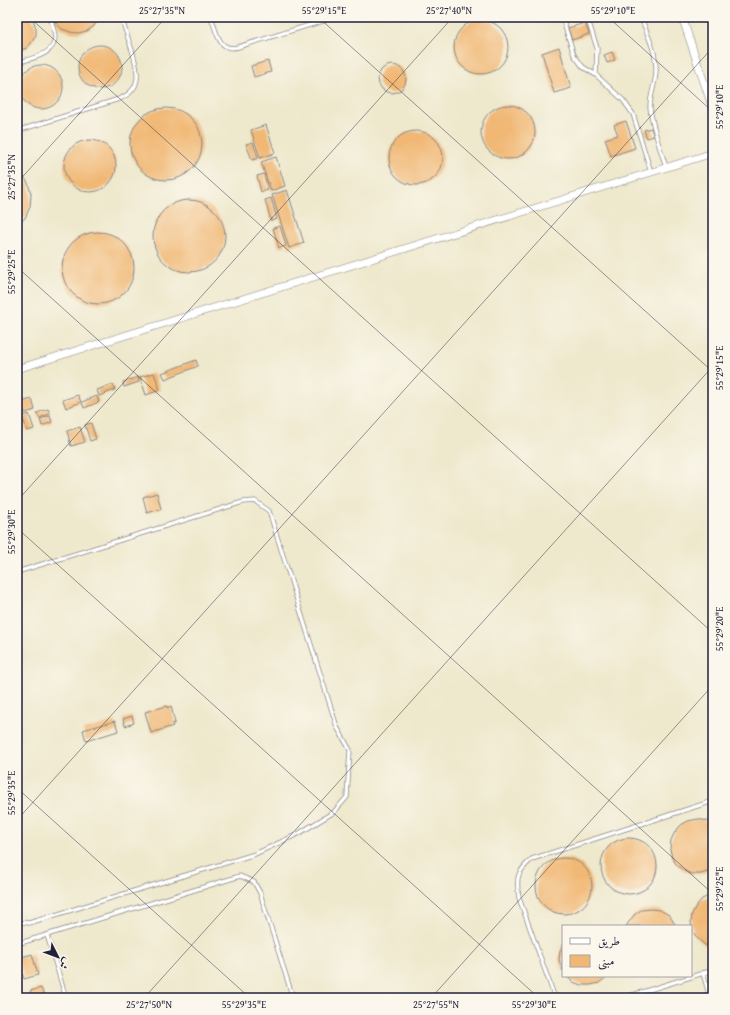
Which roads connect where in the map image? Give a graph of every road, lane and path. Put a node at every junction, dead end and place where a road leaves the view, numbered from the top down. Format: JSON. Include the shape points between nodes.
{"nodes":[{"id":1,"x":50,"y":17,"type":"edge"},
{"id":2,"x":121,"y":17,"type":"edge"},
{"id":3,"x":211,"y":17,"type":"edge"},
{"id":4,"x":336,"y":17,"type":"edge"},
{"id":5,"x":562,"y":17,"type":"edge"},
{"id":6,"x":587,"y":17,"type":"edge"},
{"id":7,"x":641,"y":17,"type":"edge"},
{"id":8,"x":682,"y":17,"type":"edge"},
{"id":9,"x":17,"y":63,"type":"edge"},
{"id":10,"x":596,"y":75,"type":"junction"},
{"id":11,"x":713,"y":109,"type":"edge"},
{"id":12,"x":17,"y":131,"type":"edge"},
{"id":13,"x":713,"y":153,"type":"edge"},
{"id":14,"x":666,"y":167,"type":"junction"},
{"id":15,"x":651,"y":172,"type":"junction"},
{"id":16,"x":17,"y":369,"type":"edge"},
{"id":17,"x":17,"y":572,"type":"edge"},
{"id":18,"x":713,"y":801,"type":"edge"},
{"id":19,"x":17,"y":922,"type":"edge"},
{"id":20,"x":47,"y":935,"type":"junction"},
{"id":21,"x":17,"y":944,"type":"edge"},
{"id":22,"x":713,"y":970,"type":"edge"},
{"id":23,"x":703,"y":973,"type":"junction"},
{"id":24,"x":692,"y":976,"type":"edge"},
{"id":25,"x":690,"y":977,"type":"edge"},
{"id":26,"x":66,"y":998,"type":"edge"},
{"id":27,"x":293,"y":998,"type":"edge"},
{"id":28,"x":555,"y":998,"type":"edge"},
{"id":29,"x":623,"y":998,"type":"edge"},
{"id":30,"x":710,"y":998,"type":"edge"}],
"edges":[{"from":1,"to":9,"type":"lane","via":[[55,37],[53,46],[46,53]]},
{"from":2,"to":12,"type":"lane","via":[[138,72],[137,82],[132,91],[119,99]]},
{"from":3,"to":4,"type":"lane","via":[[221,43],[230,48]]},
{"from":5,"to":10,"type":"lane","via":[[574,55],[583,66]]},
{"from":6,"to":10,"type":"lane","via":[[597,48]]},
{"from":7,"to":14,"type":"lane","via":[[656,62],[650,108]]},
{"from":8,"to":11,"type":"street"},
{"from":10,"to":15,"type":"lane","via":[[624,100],[633,114]]},
{"from":13,"to":14,"type":"street"},
{"from":14,"to":15,"type":"street"},
{"from":15,"to":16,"type":"street"},
{"from":17,"to":19,"type":"lane","via":[[243,502],[255,501],[269,511],[337,728],[350,750],[347,797],[334,812],[298,834],[255,854],[29,923]]},
{"from":18,"to":28,"type":"lane","via":[[532,859],[521,869],[517,883],[519,898]]},
{"from":20,"to":21,"type":"lane"},
{"from":20,"to":26,"type":"lane"},
{"from":20,"to":27,"type":"lane","via":[[240,876],[254,882],[260,893]]},
{"from":22,"to":23,"type":"lane"},
{"from":23,"to":24,"type":"lane"},
{"from":23,"to":30,"type":"lane"},
{"from":25,"to":29,"type":"lane"}]}
